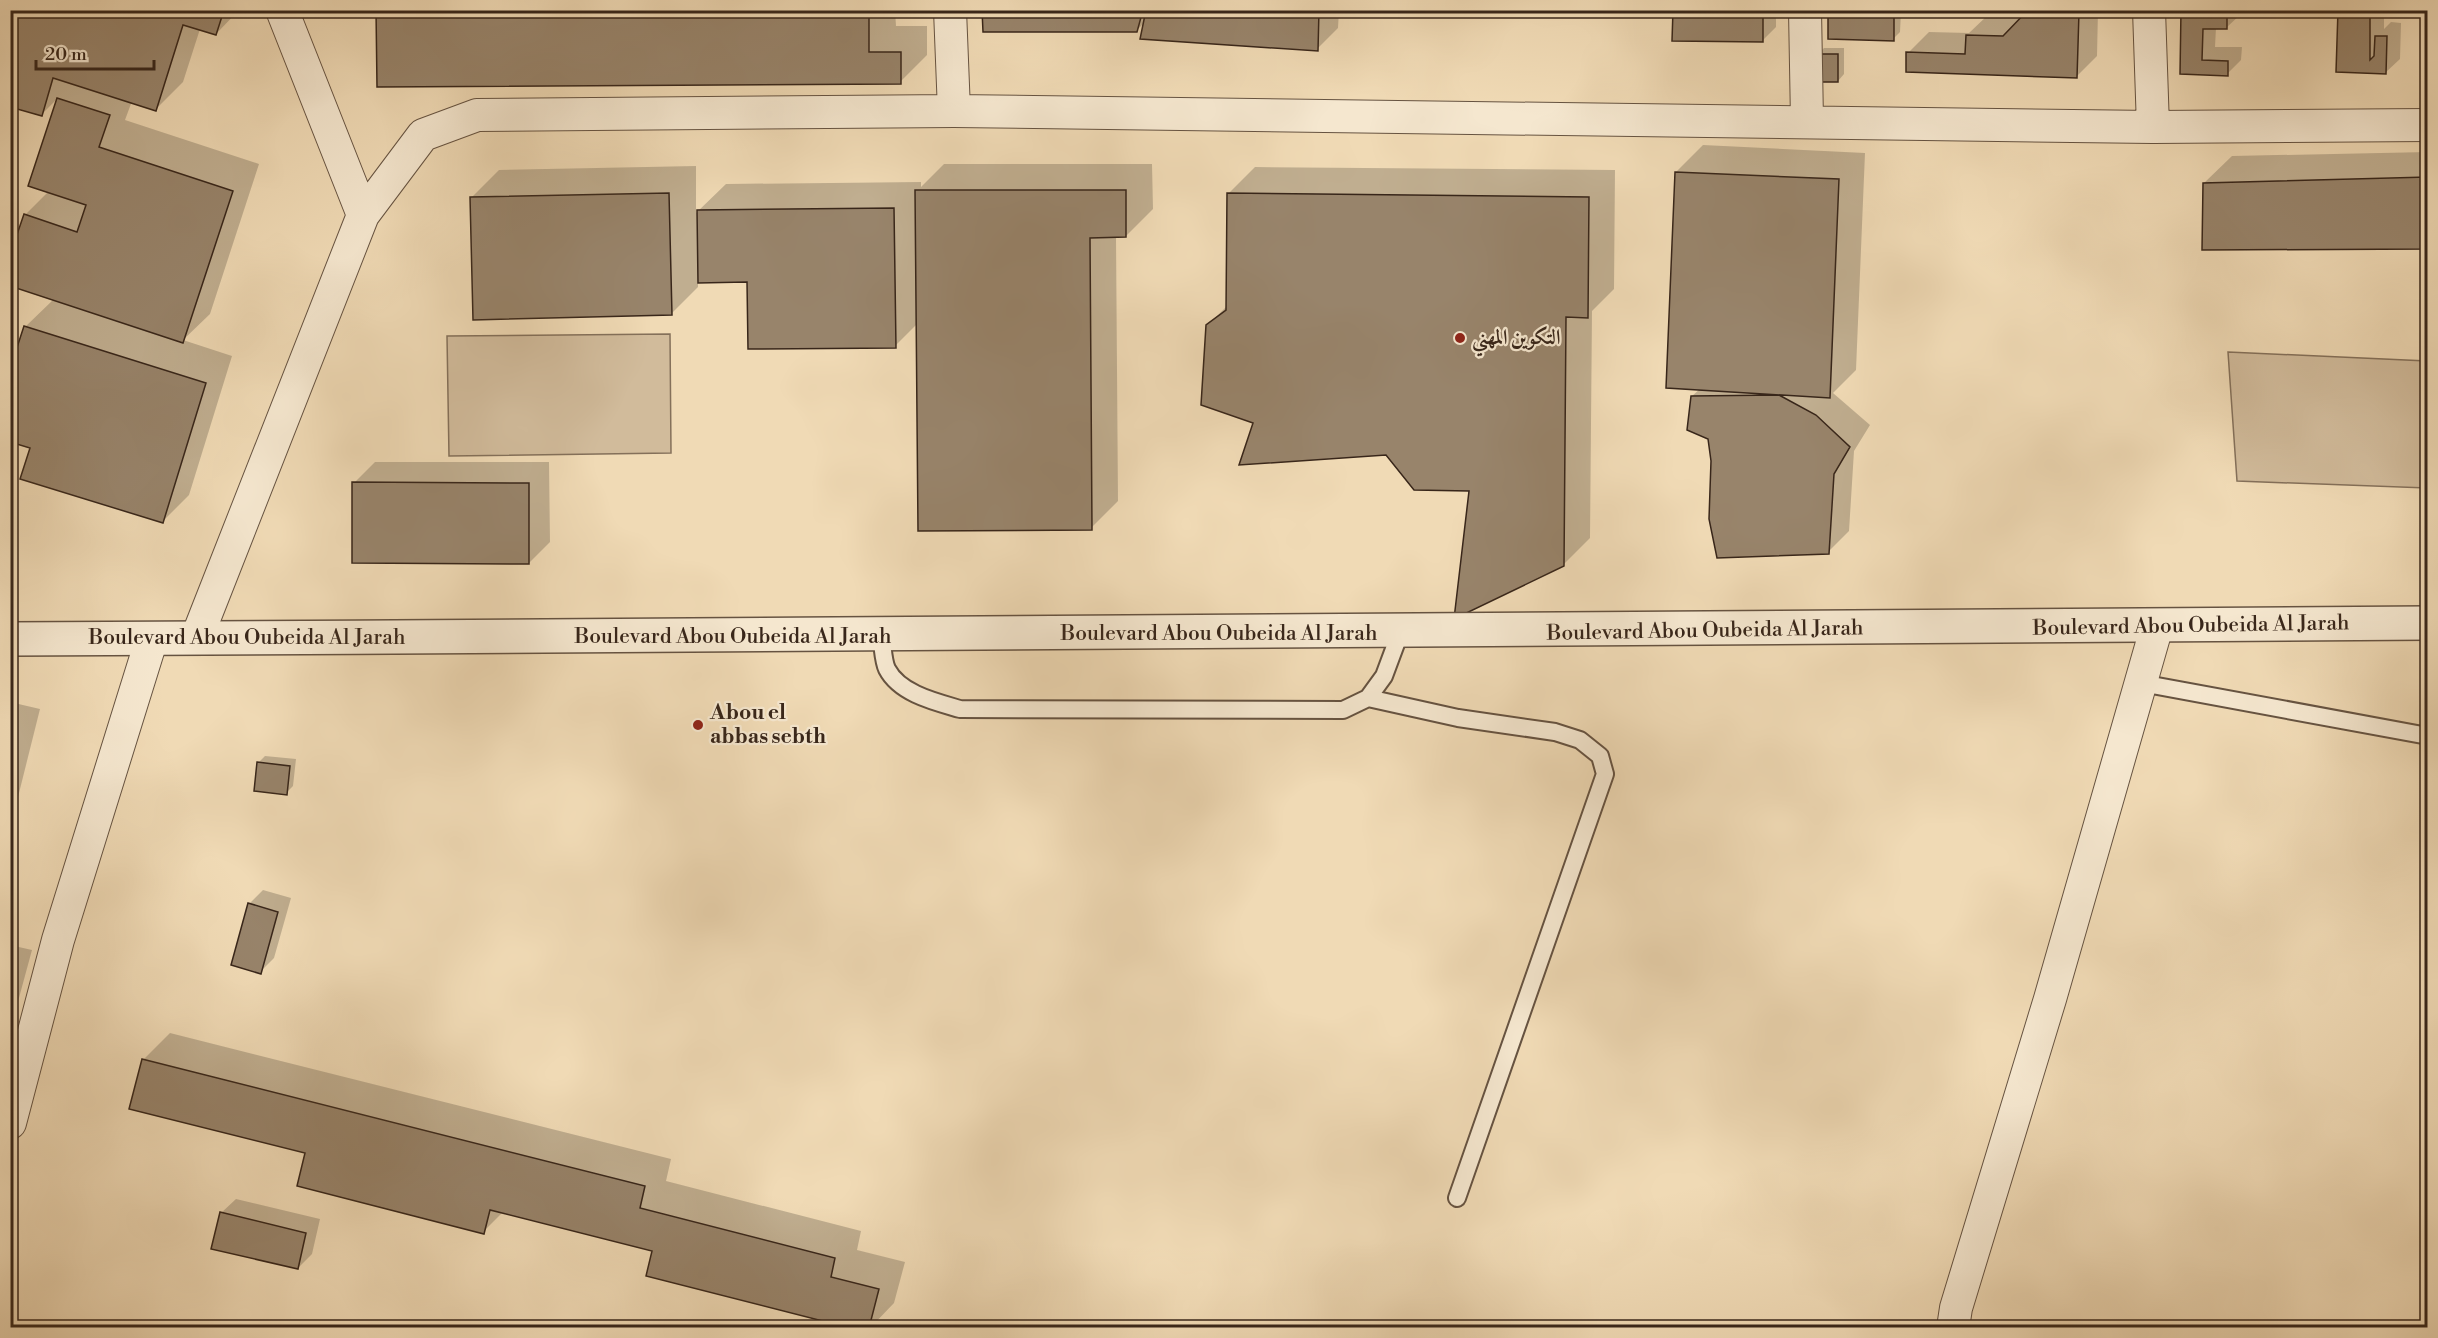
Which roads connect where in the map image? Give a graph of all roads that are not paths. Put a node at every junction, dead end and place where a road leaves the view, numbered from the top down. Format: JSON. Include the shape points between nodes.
{"nodes":[{"id":1,"x":282,"y":10,"type":"edge"},
{"id":2,"x":950,"y":10,"type":"edge"},
{"id":3,"x":1805,"y":10,"type":"edge"},
{"id":4,"x":2149,"y":10,"type":"edge"},
{"id":5,"x":954,"y":111,"type":"junction"},
{"id":6,"x":1807,"y":121,"type":"junction"},
{"id":7,"x":2427,"y":125,"type":"edge"},
{"id":8,"x":2152,"y":127,"type":"junction"},
{"id":9,"x":363,"y":215,"type":"junction"},
{"id":10,"x":2427,"y":623,"type":"edge"},
{"id":11,"x":2157,"y":626,"type":"junction"},
{"id":12,"x":1400,"y":633,"type":"junction"},
{"id":13,"x":197,"y":637,"type":"junction"},
{"id":14,"x":881,"y":637,"type":"junction"},
{"id":15,"x":152,"y":638,"type":"junction"},
{"id":16,"x":10,"y":639,"type":"edge"},
{"id":17,"x":2141,"y":683,"type":"junction"},
{"id":18,"x":1368,"y":698,"type":"junction"},
{"id":19,"x":2427,"y":736,"type":"edge"},
{"id":20,"x":10,"y":1123,"type":"edge"},
{"id":21,"x":1457,"y":1198,"type":"dead end"},
{"id":22,"x":1953,"y":1328,"type":"edge"}],
"edges":[{"from":1,"to":9,"type":"street"},
{"from":2,"to":5,"type":"street"},
{"from":3,"to":6,"type":"street"},
{"from":4,"to":8,"type":"street"},
{"from":5,"to":6,"type":"street"},
{"from":5,"to":9,"type":"street","via":[[477,115],[423,135]]},
{"from":6,"to":8,"type":"street"},
{"from":7,"to":8,"type":"street"},
{"from":9,"to":13,"type":"street"},
{"from":10,"to":11,"type":"street","name":"Boulevard Abou Oubeida Al Jarah"},
{"from":11,"to":12,"type":"street","name":"Boulevard Abou Oubeida Al Jarah"},
{"from":11,"to":17,"type":"street"},
{"from":12,"to":14,"type":"street","name":"Boulevard Abou Oubeida Al Jarah"},
{"from":12,"to":18,"type":"lane","via":[[1384,676]]},
{"from":13,"to":14,"type":"street","name":"Boulevard Abou Oubeida Al Jarah"},
{"from":13,"to":15,"type":"street","name":"Boulevard Abou Oubeida Al Jarah"},
{"from":14,"to":18,"type":"lane","via":[[887,669],[902,685],[926,699],[960,709],[1343,710]]},
{"from":15,"to":16,"type":"street","name":"Boulevard Abou Oubeida Al Jarah"},
{"from":15,"to":20,"type":"street","via":[[58,940]]},
{"from":17,"to":19,"type":"lane"},
{"from":17,"to":22,"type":"street"},
{"from":18,"to":21,"type":"lane","via":[[1580,740],[1600,756],[1605,774]]}]}
